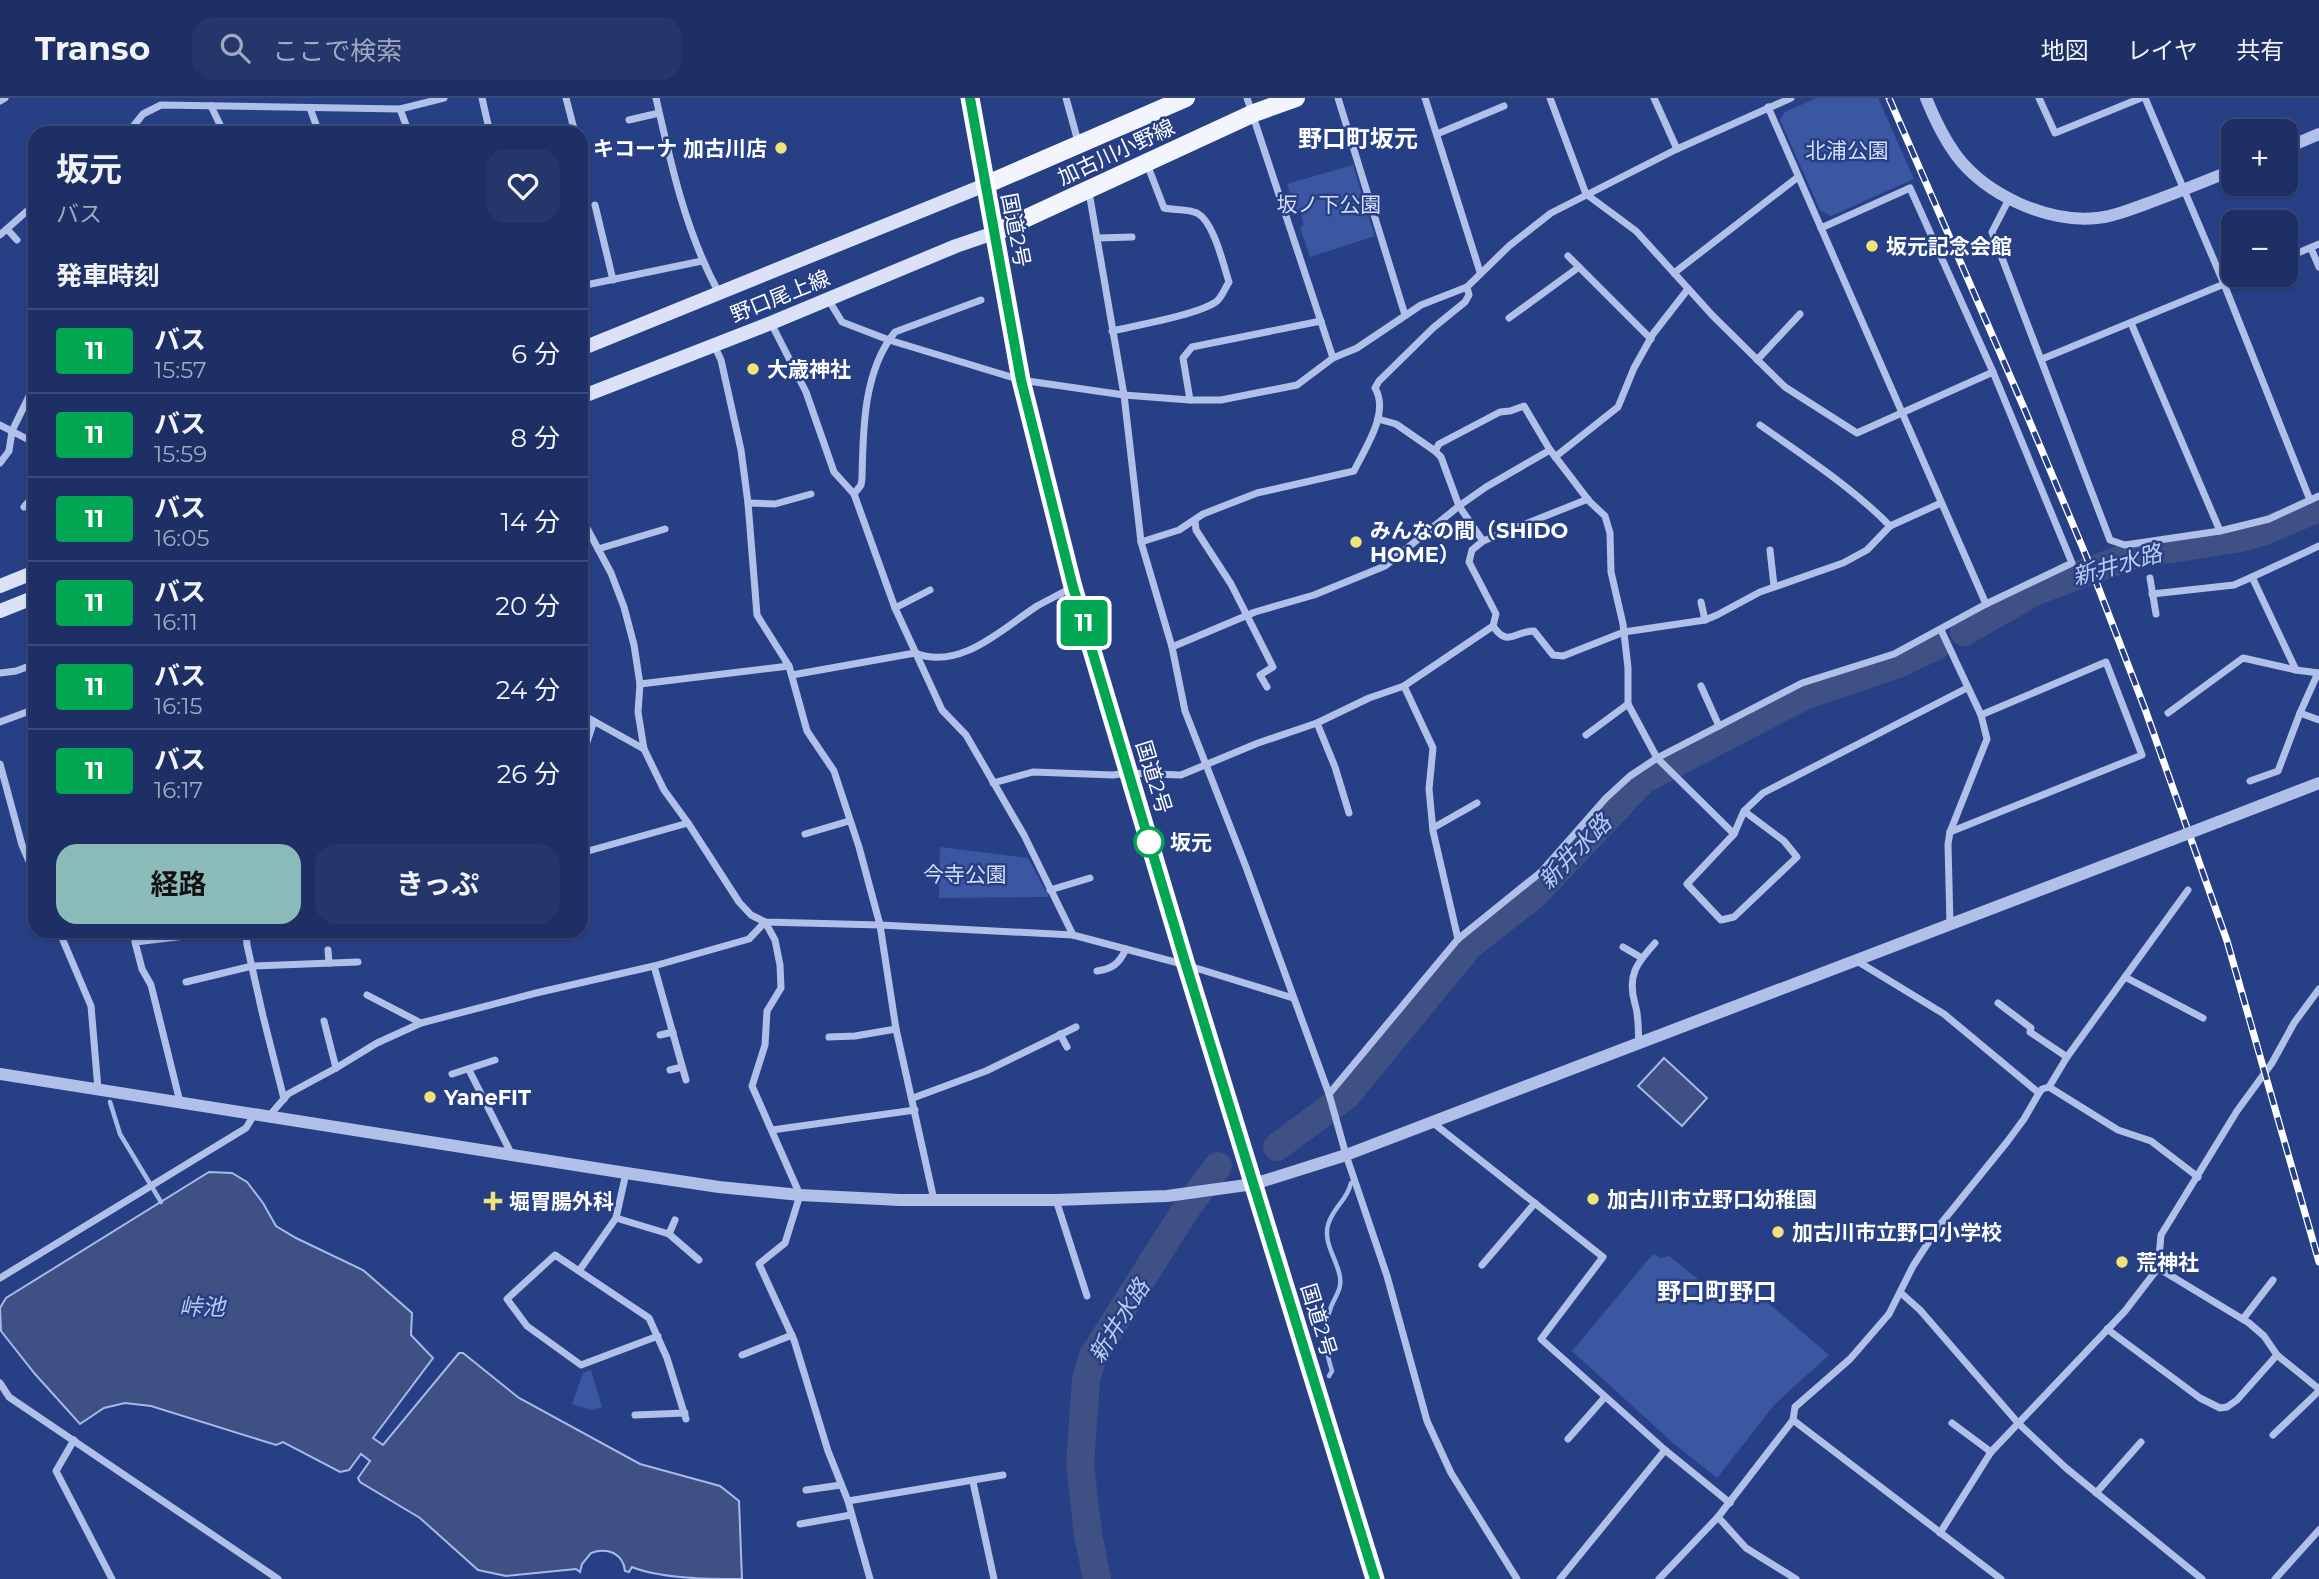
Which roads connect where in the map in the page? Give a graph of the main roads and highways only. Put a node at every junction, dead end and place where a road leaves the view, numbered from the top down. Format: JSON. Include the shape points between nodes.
{"nodes":[{"id":1,"x":970,"y":98,"type":"edge"},
{"id":2,"x":1186,"y":98,"type":"edge"},
{"id":3,"x":1296,"y":98,"type":"edge"},
{"id":4,"x":1250,"y":106,"type":"edge"},
{"id":5,"x":985,"y":185,"type":"junction"},
{"id":6,"x":994,"y":233,"type":"junction"},
{"id":7,"x":588,"y":346,"type":"edge"},
{"id":8,"x":588,"y":394,"type":"edge"},
{"id":9,"x":28,"y":575,"type":"edge"},
{"id":10,"x":0,"y":586,"type":"edge"},
{"id":11,"x":28,"y":600,"type":"edge"},
{"id":12,"x":0,"y":611,"type":"edge"},
{"id":13,"x":1375,"y":1579,"type":"edge"}],
"edges":[{"from":1,"to":5,"type":"highway","name":"国道2号"},
{"from":2,"to":5,"type":"main road","name":"加古川小野線"},
{"from":3,"to":4,"type":"main road","name":"加古川小野線"},
{"from":4,"to":6,"type":"main road","name":"加古川小野線","via":[[1146,163]]},
{"from":5,"to":6,"type":"highway","name":"国道2号"},
{"from":5,"to":7,"type":"main road","name":"野口尾上線"},
{"from":6,"to":8,"type":"main road","name":"野口尾上線"},
{"from":6,"to":13,"type":"highway","name":"国道2号","via":[[1021,380],[1073,587]]},
{"from":9,"to":10,"type":"main road"},
{"from":11,"to":12,"type":"main road"}]}
